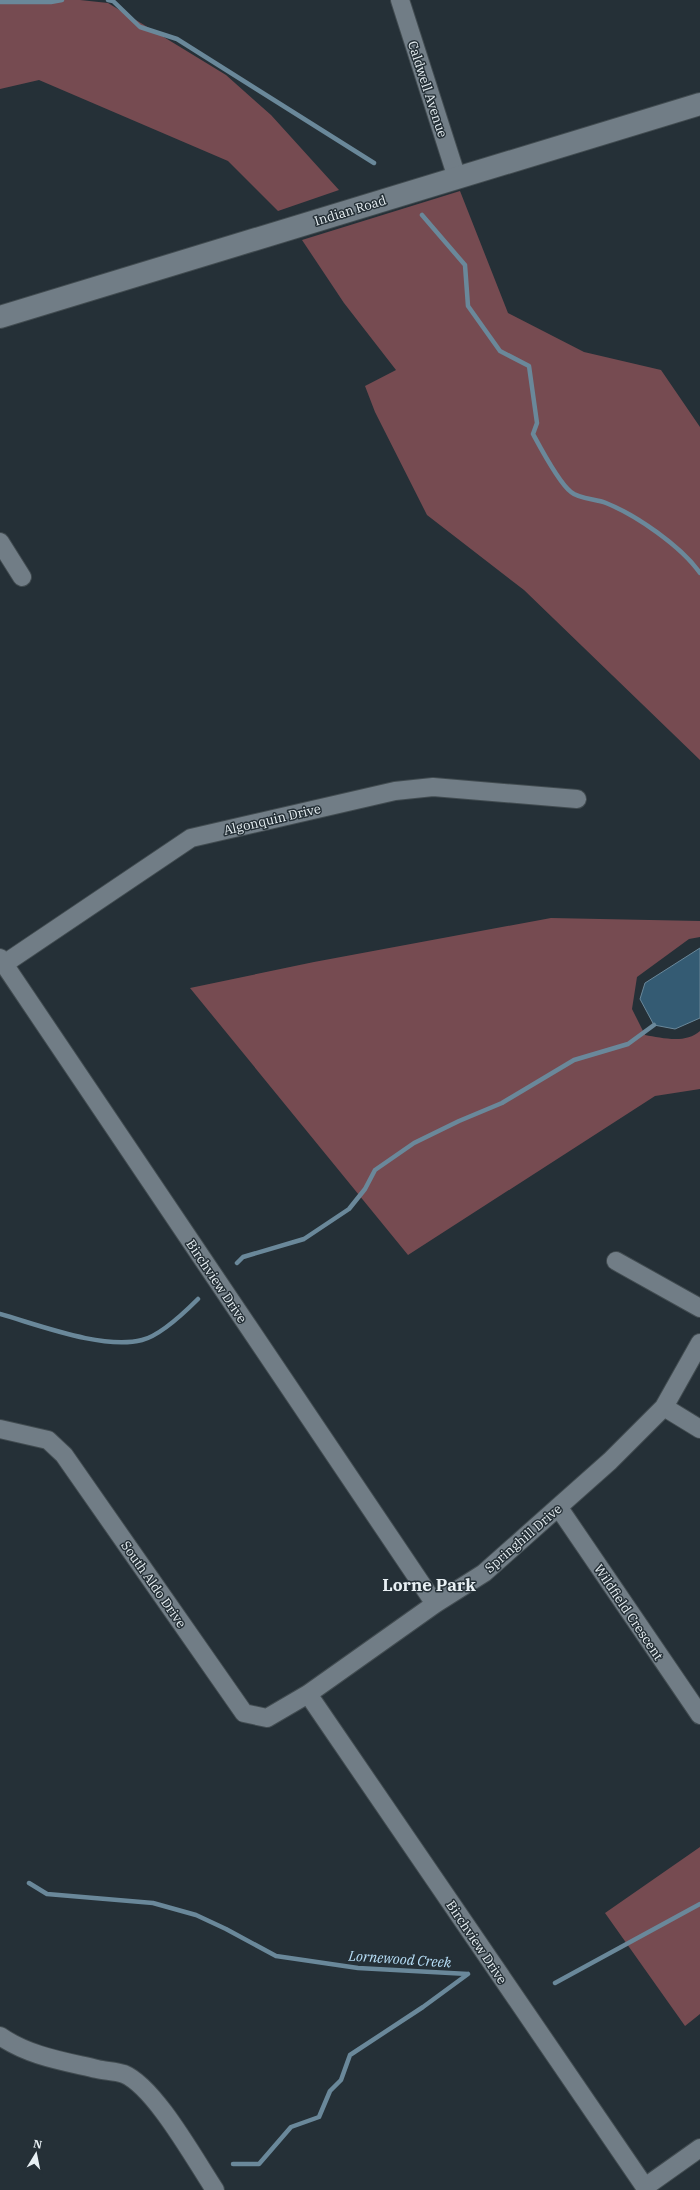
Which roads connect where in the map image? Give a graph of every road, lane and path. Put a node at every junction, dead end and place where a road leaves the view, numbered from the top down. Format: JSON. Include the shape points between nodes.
{"nodes":[{"id":1,"x":400,"y":0,"type":"edge"},
{"id":2,"x":700,"y":104,"type":"edge"},
{"id":3,"x":456,"y":178,"type":"junction"},
{"id":4,"x":0,"y":317,"type":"edge"},
{"id":5,"x":0,"y":542,"type":"edge"},
{"id":6,"x":22,"y":577,"type":"dead end"},
{"id":7,"x":577,"y":799,"type":"dead end"},
{"id":8,"x":2,"y":961,"type":"edge"},
{"id":9,"x":616,"y":1261,"type":"dead end"},
{"id":10,"x":700,"y":1308,"type":"edge"},
{"id":11,"x":700,"y":1343,"type":"edge"},
{"id":12,"x":664,"y":1407,"type":"junction"},
{"id":13,"x":0,"y":1429,"type":"edge"},
{"id":14,"x":700,"y":1429,"type":"edge"},
{"id":15,"x":558,"y":1508,"type":"junction"},
{"id":16,"x":435,"y":1604,"type":"junction"},
{"id":17,"x":308,"y":1694,"type":"junction"},
{"id":18,"x":700,"y":1715,"type":"edge"},
{"id":19,"x":0,"y":2036,"type":"edge"},
{"id":20,"x":700,"y":2148,"type":"edge"},
{"id":21,"x":646,"y":2189,"type":"edge"},
{"id":22,"x":215,"y":2190,"type":"edge"}],
"edges":[{"from":1,"to":3,"type":"street","name":"Caldwell Avenue"},
{"from":2,"to":3,"type":"street","name":"Indian Road"},
{"from":3,"to":4,"type":"street","name":"Indian Road"},
{"from":5,"to":6,"type":"street"},
{"from":7,"to":8,"type":"street","name":"Algonquin Drive","via":[[433,787],[395,791],[191,838]]},
{"from":8,"to":16,"type":"street","name":"Birchview Drive"},
{"from":9,"to":10,"type":"street"},
{"from":11,"to":12,"type":"street","name":"Springhill Drive"},
{"from":12,"to":14,"type":"street"},
{"from":12,"to":15,"type":"street","name":"Springhill Drive"},
{"from":13,"to":17,"type":"street","name":"South Aldo Drive","via":[[48,1440],[64,1455],[244,1713],[267,1718]]},
{"from":15,"to":16,"type":"street","name":"Springhill Drive","via":[[484,1573]]},
{"from":15,"to":18,"type":"street","name":"Wildfield Crescent"},
{"from":16,"to":17,"type":"street","name":"Springhill Drive"},
{"from":17,"to":21,"type":"street","name":"Birchview Drive"},
{"from":19,"to":22,"type":"street","via":[[34,2055],[124,2074],[139,2084],[153,2097]]},
{"from":20,"to":21,"type":"street"}]}
